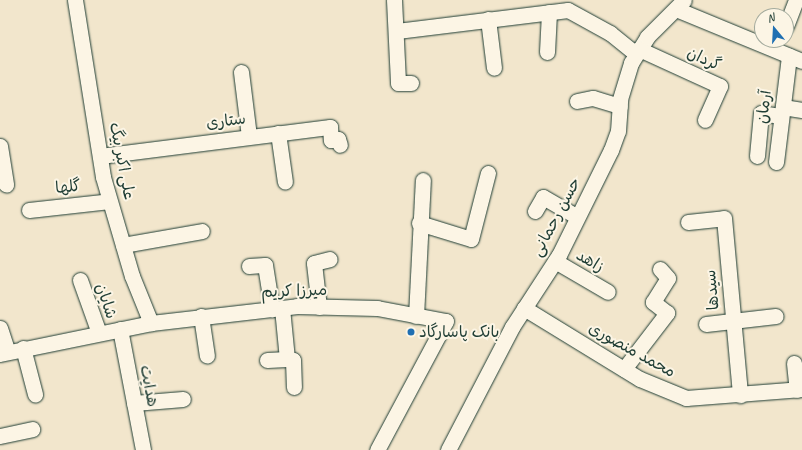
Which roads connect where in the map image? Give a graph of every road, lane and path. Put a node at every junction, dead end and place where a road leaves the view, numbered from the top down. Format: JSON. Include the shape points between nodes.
{"nodes":[{"id":1,"x":75,"y":0,"type":"edge"},
{"id":2,"x":394,"y":0,"type":"edge"},
{"id":3,"x":564,"y":5,"type":"edge"},
{"id":4,"x":680,"y":5,"type":"edge"},
{"id":5,"x":549,"y":12,"type":"junction"},
{"id":6,"x":488,"y":19,"type":"junction"},
{"id":7,"x":397,"y":31,"type":"junction"},
{"id":8,"x":547,"y":52,"type":"dead end"},
{"id":9,"x":638,"y":52,"type":"junction"},
{"id":10,"x":787,"y":52,"type":"edge"},
{"id":11,"x":494,"y":68,"type":"dead end"},
{"id":12,"x":242,"y":72,"type":"dead end"},
{"id":13,"x":411,"y":83,"type":"dead end"},
{"id":14,"x":577,"y":101,"type":"dead end"},
{"id":15,"x":620,"y":106,"type":"junction"},
{"id":16,"x":802,"y":110,"type":"edge"},
{"id":17,"x":782,"y":112,"type":"junction"},
{"id":18,"x":705,"y":120,"type":"dead end"},
{"id":19,"x":278,"y":133,"type":"junction"},
{"id":20,"x":249,"y":136,"type":"junction"},
{"id":21,"x":340,"y":145,"type":"dead end"},
{"id":22,"x":0,"y":146,"type":"edge"},
{"id":23,"x":100,"y":156,"type":"junction"},
{"id":24,"x":757,"y":156,"type":"dead end"},
{"id":25,"x":776,"y":162,"type":"dead end"},
{"id":26,"x":488,"y":173,"type":"dead end"},
{"id":27,"x":423,"y":180,"type":"dead end"},
{"id":28,"x":284,"y":182,"type":"dead end"},
{"id":29,"x":6,"y":185,"type":"dead end"},
{"id":30,"x":110,"y":201,"type":"junction"},
{"id":31,"x":29,"y":210,"type":"dead end"},
{"id":32,"x":535,"y":211,"type":"dead end"},
{"id":33,"x":577,"y":217,"type":"junction"},
{"id":34,"x":419,"y":222,"type":"junction"},
{"id":35,"x":688,"y":222,"type":"dead end"},
{"id":36,"x":202,"y":231,"type":"dead end"},
{"id":37,"x":123,"y":245,"type":"junction"},
{"id":38,"x":330,"y":259,"type":"dead end"},
{"id":39,"x":555,"y":261,"type":"junction"},
{"id":40,"x":249,"y":266,"type":"dead end"},
{"id":41,"x":660,"y":269,"type":"dead end"},
{"id":42,"x":80,"y":280,"type":"dead end"},
{"id":43,"x":608,"y":292,"type":"dead end"},
{"id":44,"x":319,"y":307,"type":"junction"},
{"id":45,"x":277,"y":308,"type":"junction"},
{"id":46,"x":524,"y":308,"type":"junction"},
{"id":47,"x":201,"y":316,"type":"junction"},
{"id":48,"x":416,"y":316,"type":"junction"},
{"id":49,"x":776,"y":316,"type":"dead end"},
{"id":50,"x":733,"y":320,"type":"junction"},
{"id":51,"x":151,"y":323,"type":"junction"},
{"id":52,"x":706,"y":324,"type":"dead end"},
{"id":53,"x":0,"y":328,"type":"edge"},
{"id":54,"x":120,"y":329,"type":"junction"},
{"id":55,"x":99,"y":333,"type":"junction"},
{"id":56,"x":11,"y":351,"type":"edge"},
{"id":57,"x":208,"y":356,"type":"dead end"},
{"id":58,"x":287,"y":359,"type":"junction"},
{"id":59,"x":267,"y":360,"type":"dead end"},
{"id":60,"x":794,"y":363,"type":"dead end"},
{"id":61,"x":624,"y":369,"type":"junction"},
{"id":62,"x":294,"y":387,"type":"dead end"},
{"id":63,"x":800,"y":389,"type":"edge"},
{"id":64,"x":35,"y":394,"type":"dead end"},
{"id":65,"x":740,"y":395,"type":"junction"},
{"id":66,"x":183,"y":399,"type":"dead end"},
{"id":67,"x":134,"y":403,"type":"junction"},
{"id":68,"x":32,"y":429,"type":"dead end"},
{"id":69,"x":0,"y":436,"type":"edge"},
{"id":70,"x":143,"y":450,"type":"edge"},
{"id":71,"x":377,"y":450,"type":"edge"},
{"id":72,"x":448,"y":450,"type":"edge"}],
"edges":[{"from":1,"to":23,"type":"street","name":"علی اکبر بیگ"},
{"from":2,"to":7,"type":"street"},
{"from":3,"to":5,"type":"street"},
{"from":3,"to":9,"type":"street"},
{"from":4,"to":9,"type":"street","name":"حسن رحمانی","via":[[647,37]]},
{"from":4,"to":10,"type":"street"},
{"from":5,"to":6,"type":"street"},
{"from":5,"to":8,"type":"street"},
{"from":6,"to":7,"type":"street"},
{"from":6,"to":11,"type":"street"},
{"from":7,"to":13,"type":"street","via":[[398,83]]},
{"from":9,"to":15,"type":"street","name":"حسن رحمانی","via":[[631,63]]},
{"from":9,"to":18,"type":"street","name":"گردان","via":[[720,86]]},
{"from":10,"to":17,"type":"street","name":"آرمان"},
{"from":12,"to":20,"type":"street"},
{"from":14,"to":15,"type":"street","via":[[593,98]]},
{"from":15,"to":33,"type":"street","name":"حسن رحمانی","via":[[613,144]]},
{"from":16,"to":17,"type":"street"},
{"from":17,"to":24,"type":"street","via":[[760,113]]},
{"from":17,"to":25,"type":"street","name":"آرمان"},
{"from":19,"to":20,"type":"street","name":"ستاری"},
{"from":19,"to":21,"type":"street","name":"ستاری","via":[[330,126],[332,140],[338,139]]},
{"from":19,"to":28,"type":"street"},
{"from":20,"to":23,"type":"street","name":"ستاری"},
{"from":22,"to":29,"type":"street"},
{"from":23,"to":30,"type":"street","name":"علی اکبر بیگ"},
{"from":26,"to":34,"type":"street","via":[[471,239]]},
{"from":27,"to":34,"type":"street"},
{"from":30,"to":31,"type":"street","name":"گلها"},
{"from":30,"to":37,"type":"street","name":"علی اکبر بیگ"},
{"from":32,"to":33,"type":"street","via":[[543,197]]},
{"from":33,"to":39,"type":"street","name":"حسن رحمانی"},
{"from":34,"to":48,"type":"street"},
{"from":35,"to":50,"type":"street","name":"سیدها","via":[[724,218]]},
{"from":36,"to":37,"type":"street"},
{"from":37,"to":51,"type":"street","name":"علی اکبر بیگ"},
{"from":38,"to":44,"type":"street","via":[[314,263]]},
{"from":39,"to":43,"type":"street","name":"زاهد"},
{"from":39,"to":46,"type":"street","name":"حسن رحمانی"},
{"from":40,"to":45,"type":"street","via":[[265,264]]},
{"from":41,"to":61,"type":"street","via":[[668,278],[653,302],[667,313]]},
{"from":42,"to":55,"type":"street","name":"شایان"},
{"from":44,"to":45,"type":"street","name":"میرزا کریم"},
{"from":44,"to":48,"type":"street","name":"میرزا کریم","via":[[377,308]]},
{"from":45,"to":47,"type":"street","name":"میرزا کریم"},
{"from":45,"to":58,"type":"street"},
{"from":46,"to":61,"type":"street","name":"محمد منصوری"},
{"from":46,"to":72,"type":"street","name":"حسن رحمانی"},
{"from":47,"to":51,"type":"street","name":"میرزا کریم"},
{"from":47,"to":57,"type":"street"},
{"from":48,"to":71,"type":"street","name":"میرزا کریم","via":[[446,321]]},
{"from":49,"to":50,"type":"street"},
{"from":50,"to":52,"type":"street"},
{"from":50,"to":65,"type":"street","name":"سیدها"},
{"from":51,"to":54,"type":"street","name":"میرزا کریم"},
{"from":53,"to":56,"type":"street"},
{"from":54,"to":55,"type":"street","name":"میرزا کریم"},
{"from":54,"to":67,"type":"street","name":"هدایت"},
{"from":55,"to":56,"type":"street","name":"میرزا کریم"},
{"from":56,"to":64,"type":"street"},
{"from":58,"to":59,"type":"street"},
{"from":58,"to":62,"type":"street","via":[[293,360]]},
{"from":60,"to":63,"type":"street"},
{"from":61,"to":65,"type":"street","name":"محمد منصوری","via":[[686,398]]},
{"from":63,"to":65,"type":"street","name":"محمد منصوری"},
{"from":66,"to":67,"type":"street"},
{"from":67,"to":70,"type":"street","name":"هدایت"},
{"from":68,"to":69,"type":"street"}]}
